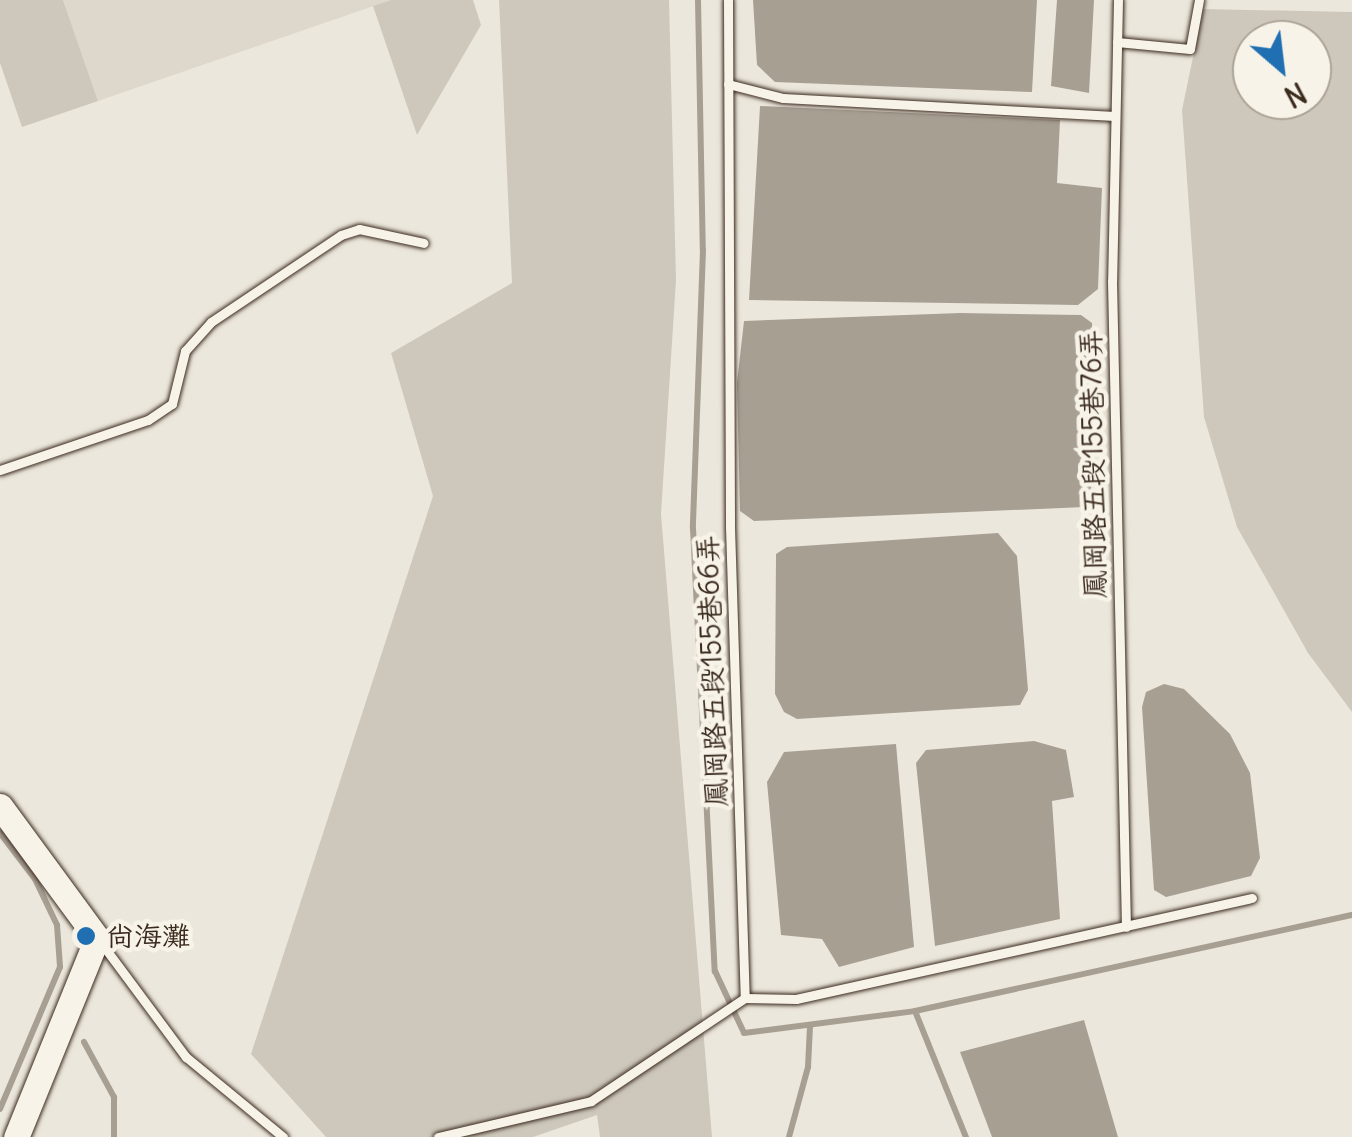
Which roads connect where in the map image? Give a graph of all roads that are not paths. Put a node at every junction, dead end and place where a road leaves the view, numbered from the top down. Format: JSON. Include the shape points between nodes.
{"nodes":[{"id":1,"x":728,"y":0,"type":"edge"},
{"id":2,"x":1118,"y":0,"type":"edge"},
{"id":3,"x":1199,"y":0,"type":"edge"},
{"id":4,"x":1117,"y":42,"type":"junction"},
{"id":5,"x":728,"y":84,"type":"junction"},
{"id":6,"x":1114,"y":116,"type":"junction"},
{"id":7,"x":424,"y":243,"type":"dead end"},
{"id":8,"x":0,"y":470,"type":"edge"},
{"id":9,"x":0,"y":806,"type":"edge"},
{"id":10,"x":1252,"y":898,"type":"dead end"},
{"id":11,"x":1126,"y":927,"type":"junction"},
{"id":12,"x":97,"y":938,"type":"junction"},
{"id":13,"x":746,"y":998,"type":"junction"},
{"id":14,"x":16,"y":1137,"type":"edge"},
{"id":15,"x":283,"y":1137,"type":"edge"},
{"id":16,"x":438,"y":1137,"type":"edge"}],
"edges":[{"from":1,"to":5,"type":"lane","name":"鳳岡路五段155巷66弄"},
{"from":2,"to":4,"type":"lane","name":"鳳岡路五段155巷76弄"},
{"from":3,"to":4,"type":"lane","via":[[1190,49]]},
{"from":4,"to":6,"type":"lane","name":"鳳岡路五段155巷76弄"},
{"from":5,"to":6,"type":"lane","via":[[784,98]]},
{"from":5,"to":13,"type":"lane","name":"鳳岡路五段155巷66弄","via":[[730,527]]},
{"from":6,"to":11,"type":"lane","name":"鳳岡路五段155巷76弄"},
{"from":7,"to":8,"type":"lane","via":[[358,229],[340,236],[211,322],[185,351],[172,404],[148,420]]},
{"from":9,"to":12,"type":"street"},
{"from":10,"to":11,"type":"lane"},
{"from":11,"to":13,"type":"lane","via":[[796,999]]},
{"from":12,"to":14,"type":"street"},
{"from":12,"to":15,"type":"lane","via":[[186,1057]]},
{"from":13,"to":16,"type":"lane","via":[[591,1100]]}]}
